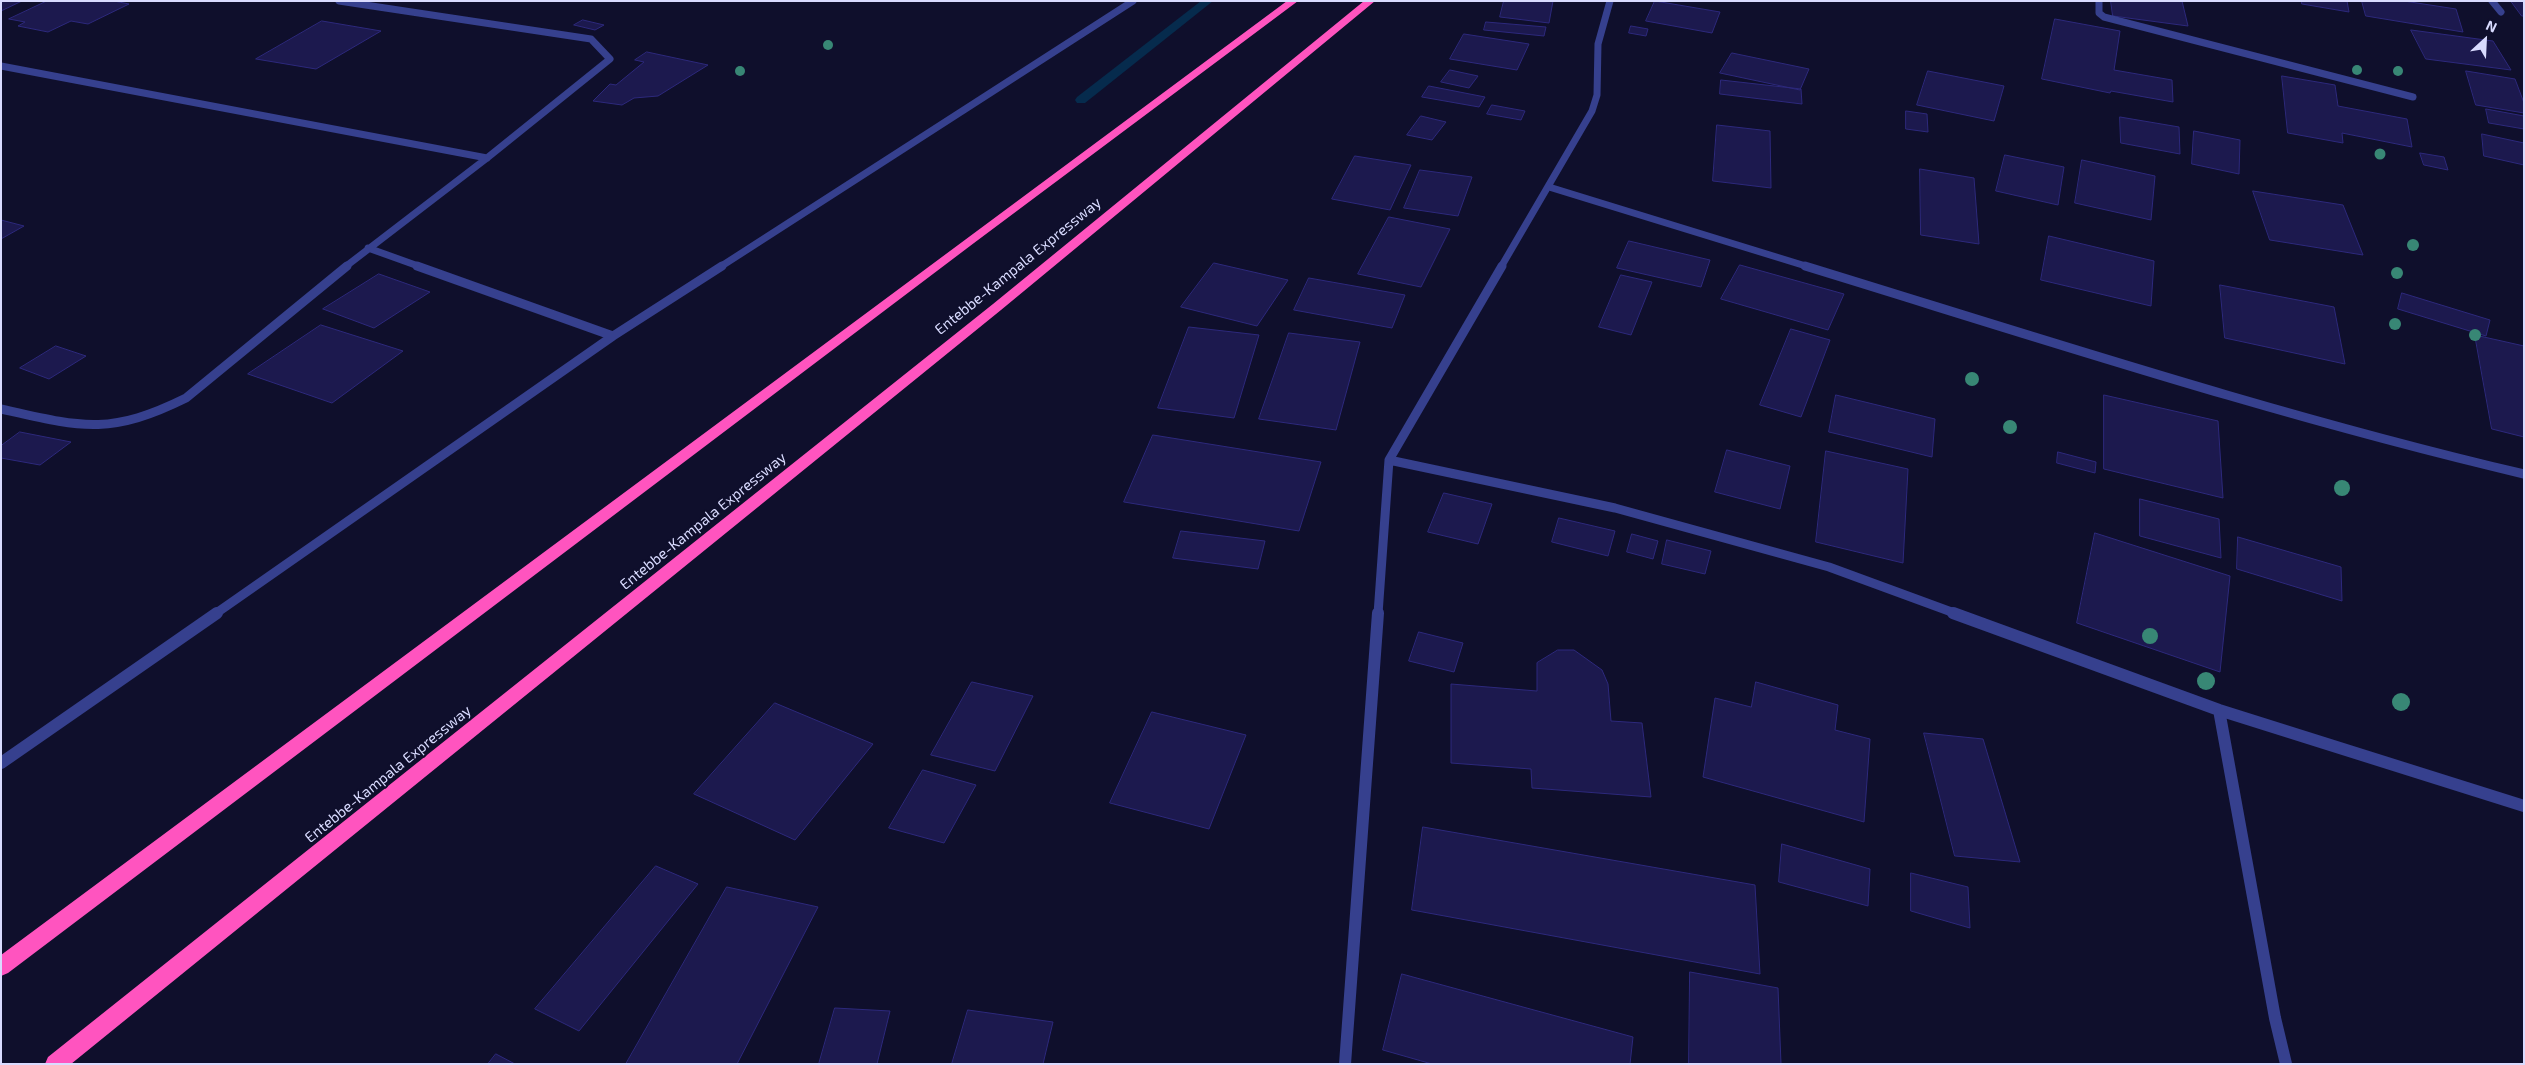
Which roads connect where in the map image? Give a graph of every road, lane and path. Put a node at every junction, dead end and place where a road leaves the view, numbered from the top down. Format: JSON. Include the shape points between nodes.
{"nodes":[{"id":1,"x":339,"y":1,"type":"edge"},
{"id":2,"x":1133,"y":1,"type":"edge"},
{"id":3,"x":1293,"y":1,"type":"edge"},
{"id":4,"x":1370,"y":1,"type":"edge"},
{"id":5,"x":1610,"y":1,"type":"edge"},
{"id":6,"x":2099,"y":1,"type":"edge"},
{"id":7,"x":2492,"y":1,"type":"edge"},
{"id":8,"x":2501,"y":12,"type":"dead end"},
{"id":9,"x":1,"y":66,"type":"edge"},
{"id":10,"x":2413,"y":97,"type":"dead end"},
{"id":11,"x":487,"y":158,"type":"junction"},
{"id":12,"x":1549,"y":187,"type":"junction"},
{"id":13,"x":368,"y":248,"type":"junction"},
{"id":14,"x":613,"y":336,"type":"junction"},
{"id":15,"x":1,"y":409,"type":"edge"},
{"id":16,"x":1389,"y":460,"type":"junction"},
{"id":17,"x":2524,"y":474,"type":"edge"},
{"id":18,"x":2219,"y":710,"type":"junction"},
{"id":19,"x":1,"y":763,"type":"edge"},
{"id":20,"x":2524,"y":806,"type":"edge"},
{"id":21,"x":1,"y":967,"type":"edge"},
{"id":22,"x":55,"y":1064,"type":"edge"},
{"id":23,"x":1345,"y":1064,"type":"edge"},
{"id":24,"x":2286,"y":1064,"type":"edge"}],
"edges":[{"from":1,"to":11,"type":"street","via":[[591,39],[602,47],[610,59]]},
{"from":2,"to":14,"type":"street"},
{"from":3,"to":21,"type":"highway"},
{"from":4,"to":22,"type":"highway","name":"Entebbe-Kampala Expressway","via":[[997,307]]},
{"from":5,"to":12,"type":"street","via":[[1598,44],[1598,95]]},
{"from":6,"to":10,"type":"street","via":[[2099,14],[2104,17]]},
{"from":7,"to":8,"type":"street"},
{"from":9,"to":11,"type":"street","via":[[162,93],[312,126]]},
{"from":11,"to":13,"type":"street"},
{"from":12,"to":16,"type":"street"},
{"from":12,"to":17,"type":"street","via":[[2248,402],[2413,448]]},
{"from":13,"to":14,"type":"street"},
{"from":13,"to":15,"type":"street","via":[[186,398],[156,414],[108,427],[81,427]]},
{"from":14,"to":19,"type":"street"},
{"from":16,"to":18,"type":"street","via":[[1615,508],[1829,567]]},
{"from":16,"to":23,"type":"street"},
{"from":18,"to":20,"type":"street"},
{"from":18,"to":24,"type":"street"}]}
